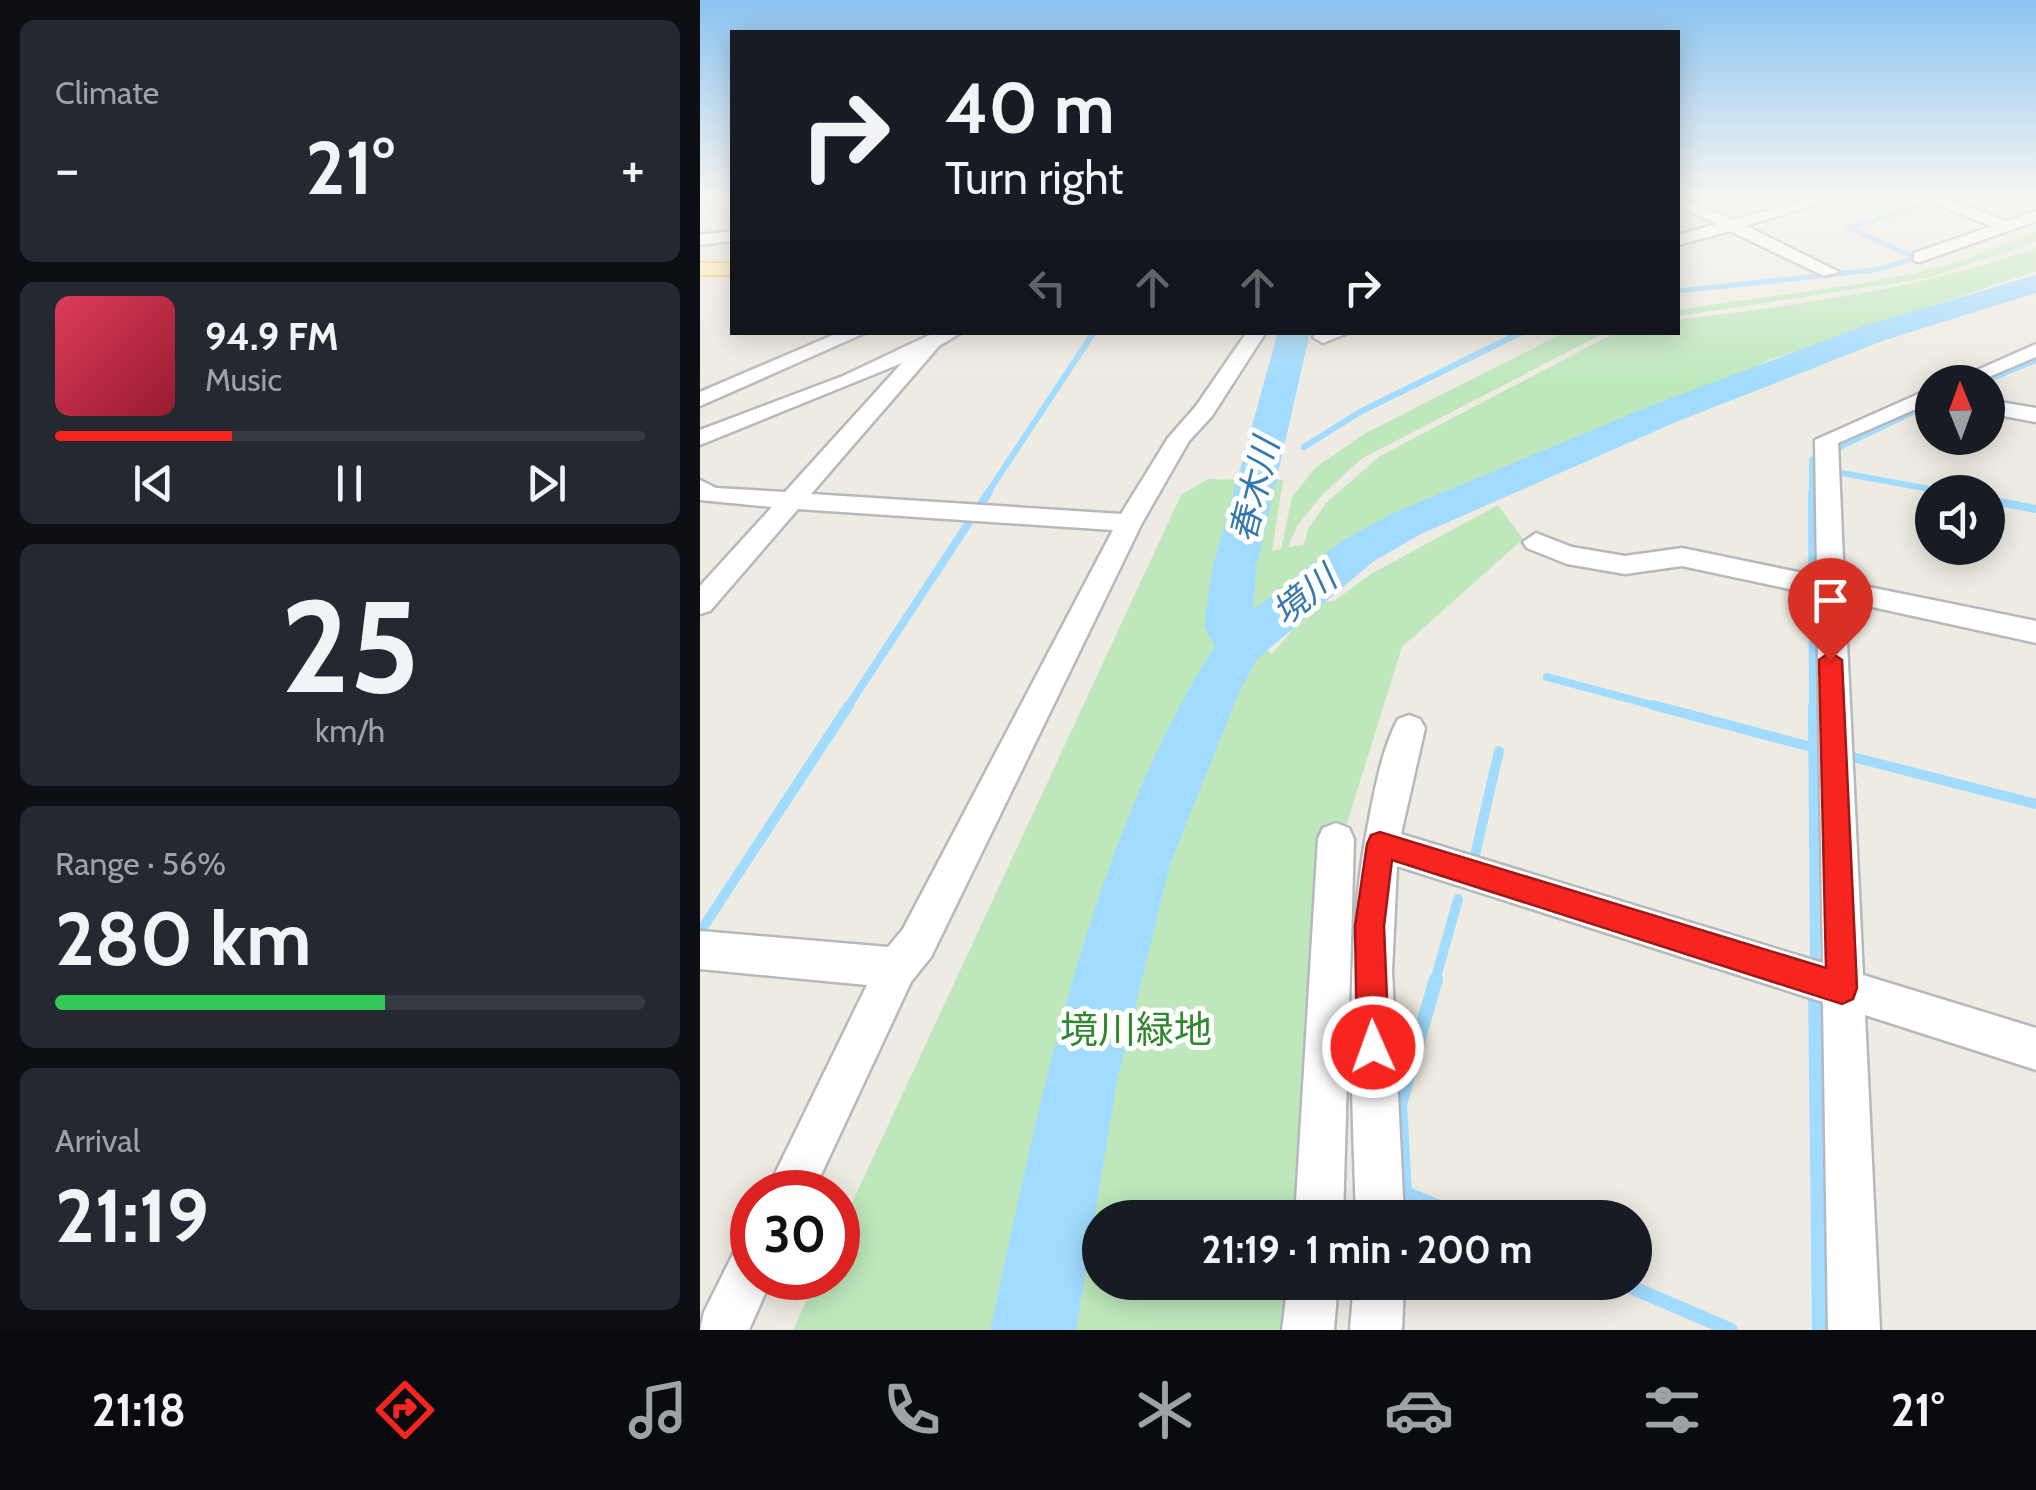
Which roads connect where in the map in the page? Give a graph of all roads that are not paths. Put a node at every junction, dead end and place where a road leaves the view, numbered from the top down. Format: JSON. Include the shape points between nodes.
{"nodes":[{"id":1,"x":1803,"y":259,"type":"edge"},
{"id":2,"x":700,"y":269,"type":"edge"},
{"id":3,"x":730,"y":269,"type":"edge"},
{"id":4,"x":1830,"y":272,"type":"dead end"},
{"id":5,"x":851,"y":335,"type":"edge"},
{"id":6,"x":948,"y":335,"type":"edge"},
{"id":7,"x":1255,"y":335,"type":"edge"},
{"id":8,"x":931,"y":344,"type":"junction"},
{"id":9,"x":2036,"y":350,"type":"edge"},
{"id":10,"x":2000,"y":365,"type":"edge"},
{"id":11,"x":700,"y":400,"type":"edge"},
{"id":12,"x":1915,"y":401,"type":"edge"},
{"id":13,"x":2005,"y":410,"type":"edge"},
{"id":14,"x":2036,"y":415,"type":"edge"},
{"id":15,"x":700,"y":438,"type":"edge"},
{"id":16,"x":700,"y":486,"type":"edge"},
{"id":17,"x":792,"y":502,"type":"junction"},
{"id":18,"x":1129,"y":524,"type":"junction"},
{"id":19,"x":1536,"y":542,"type":"dead end"},
{"id":20,"x":1828,"y":588,"type":"junction"},
{"id":21,"x":700,"y":604,"type":"edge"},
{"id":22,"x":2036,"y":632,"type":"edge"},
{"id":23,"x":1409,"y":728,"type":"dead end"},
{"id":24,"x":1336,"y":839,"type":"dead end"},
{"id":25,"x":1380,"y":844,"type":"junction"},
{"id":26,"x":700,"y":950,"type":"edge"},
{"id":27,"x":897,"y":968,"type":"junction"},
{"id":28,"x":1842,"y":988,"type":"junction"},
{"id":29,"x":2036,"y":1050,"type":"edge"},
{"id":30,"x":800,"y":1170,"type":"edge"},
{"id":31,"x":1320,"y":1200,"type":"edge"},
{"id":32,"x":1379,"y":1200,"type":"edge"},
{"id":33,"x":737,"y":1300,"type":"edge"},
{"id":34,"x":1311,"y":1300,"type":"edge"},
{"id":35,"x":1378,"y":1300,"type":"edge"},
{"id":36,"x":722,"y":1330,"type":"edge"},
{"id":37,"x":1308,"y":1330,"type":"edge"},
{"id":38,"x":1376,"y":1330,"type":"edge"},
{"id":39,"x":1854,"y":1330,"type":"edge"}],
"edges":[{"from":1,"to":4,"type":"street"},
{"from":2,"to":3,"type":"main road"},
{"from":5,"to":11,"type":"street"},
{"from":6,"to":8,"type":"street"},
{"from":7,"to":18,"type":"street","via":[[1179,438]]},
{"from":8,"to":15,"type":"street"},
{"from":8,"to":17,"type":"street"},
{"from":9,"to":10,"type":"street"},
{"from":12,"to":20,"type":"street","via":[[1826,440]]},
{"from":13,"to":14,"type":"street"},
{"from":16,"to":17,"type":"street","via":[[709,495]]},
{"from":17,"to":18,"type":"street"},
{"from":17,"to":21,"type":"street"},
{"from":18,"to":27,"type":"street","via":[[918,943]]},
{"from":19,"to":20,"type":"street","via":[[1624,565],[1682,557]]},
{"from":20,"to":22,"type":"street"},
{"from":20,"to":28,"type":"street"},
{"from":23,"to":25,"type":"street"},
{"from":24,"to":31,"type":"street"},
{"from":25,"to":28,"type":"street"},
{"from":25,"to":32,"type":"street","via":[[1370,926]]},
{"from":26,"to":27,"type":"street"},
{"from":27,"to":30,"type":"street"},
{"from":28,"to":29,"type":"street"},
{"from":28,"to":39,"type":"street"},
{"from":33,"to":36,"type":"street"},
{"from":34,"to":37,"type":"street"},
{"from":35,"to":38,"type":"street"}]}
